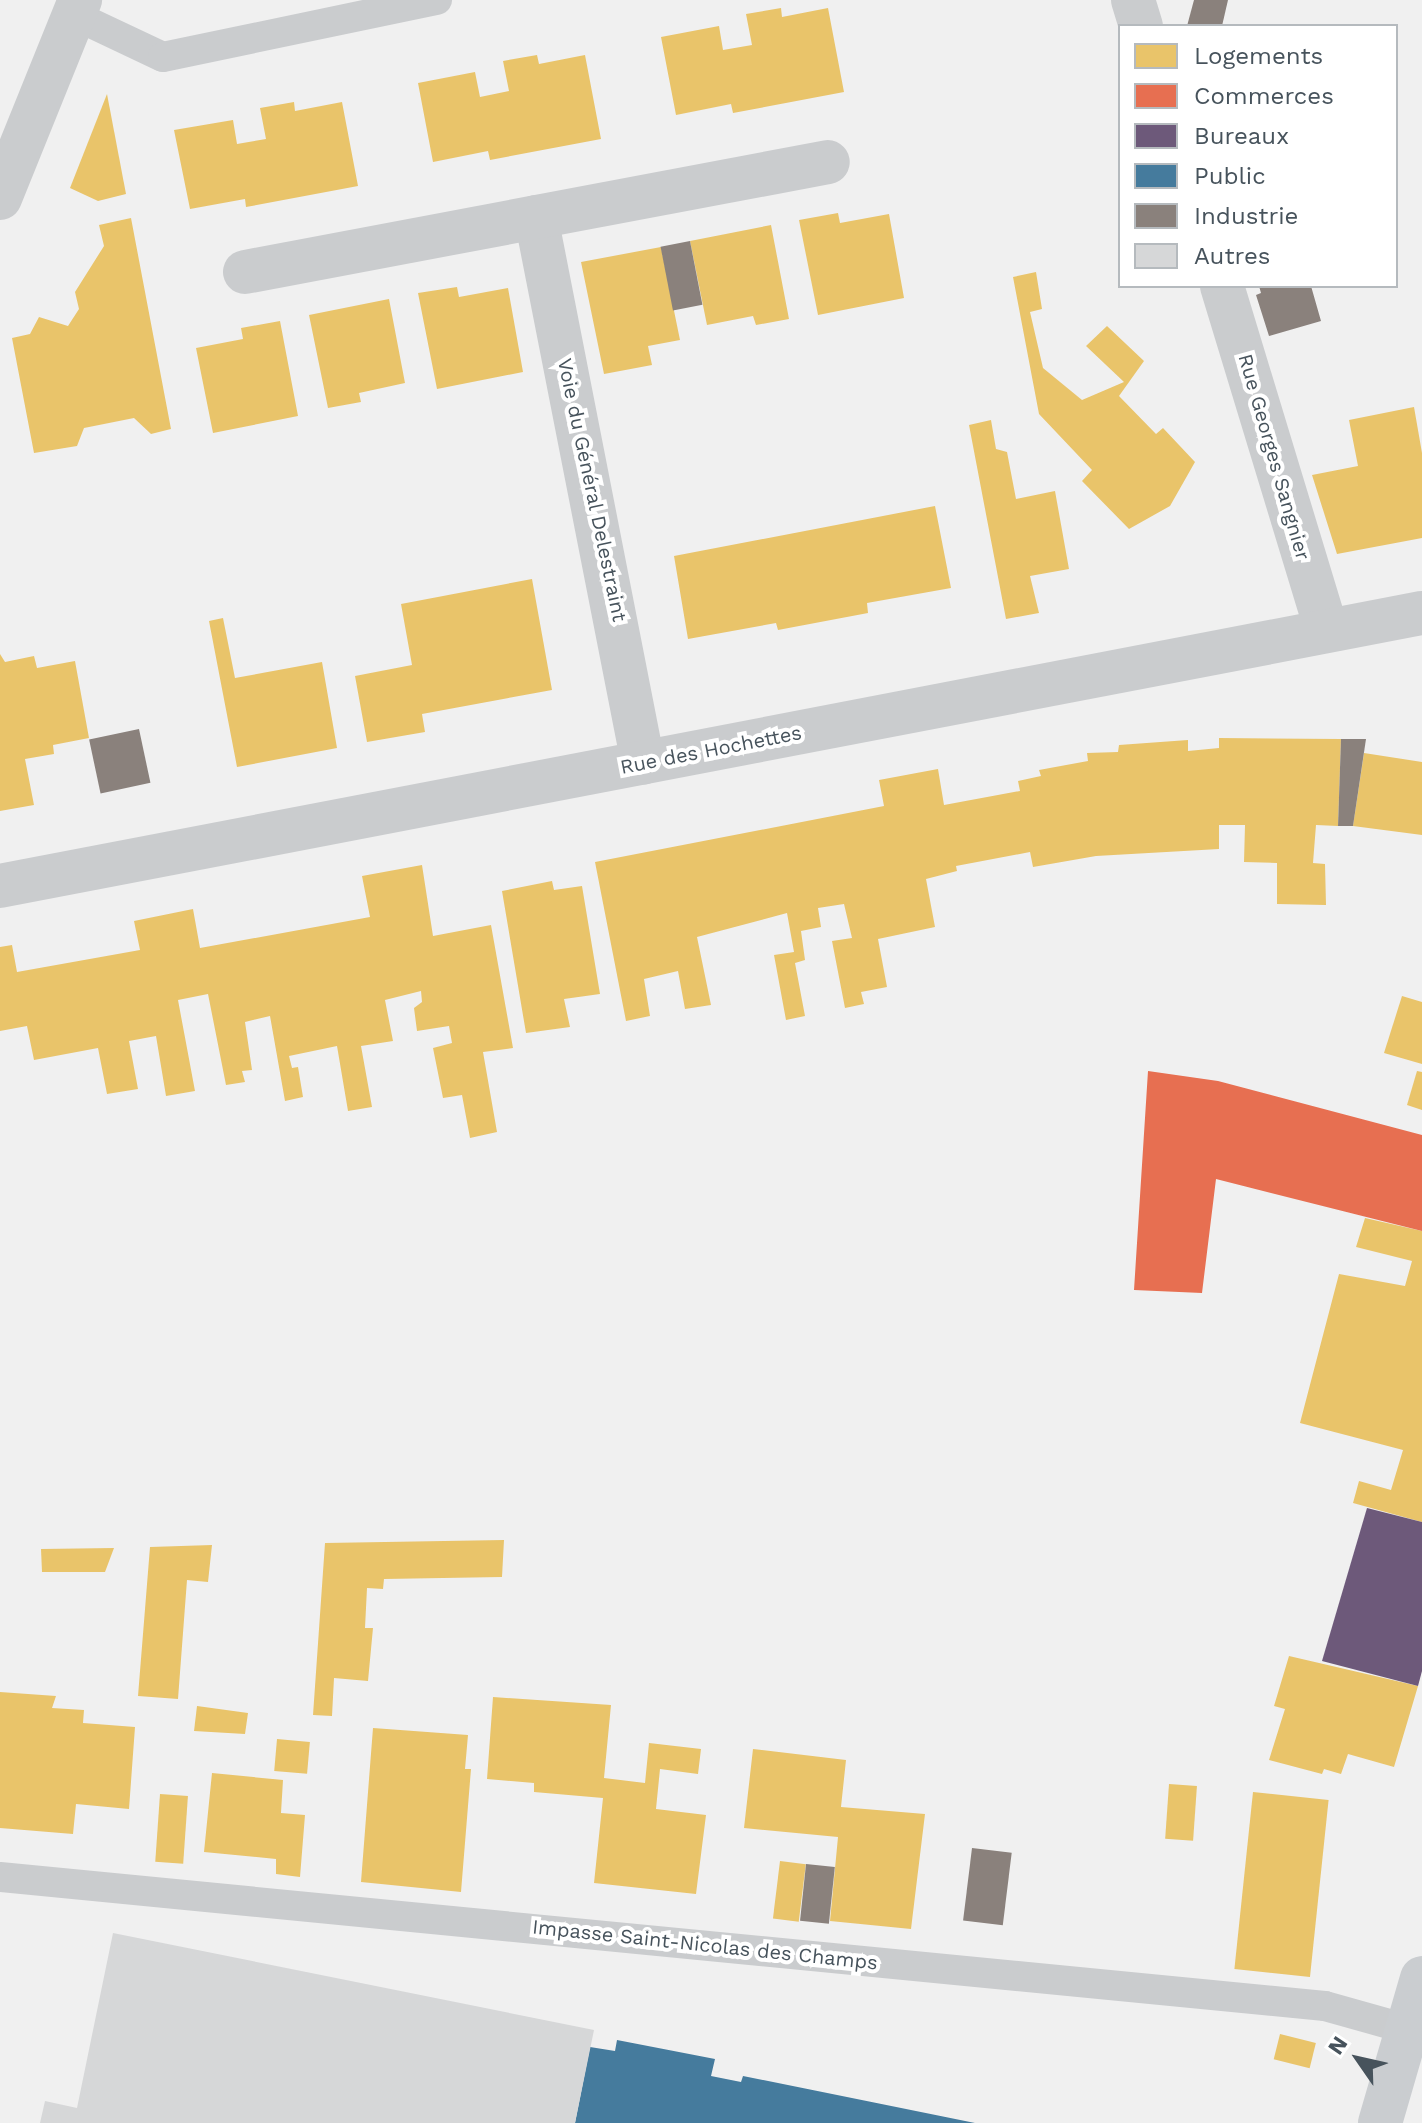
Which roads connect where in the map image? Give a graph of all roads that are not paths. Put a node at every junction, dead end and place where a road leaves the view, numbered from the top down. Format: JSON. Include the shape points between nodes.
{"nodes":[{"id":1,"x":437,"y":0,"type":"edge"},
{"id":2,"x":1133,"y":0,"type":"edge"},
{"id":3,"x":65,"y":5,"type":"edge"},
{"id":4,"x":1140,"y":24,"type":"edge"},
{"id":5,"x":828,"y":162,"type":"dead end"},
{"id":6,"x":0,"y":198,"type":"edge"},
{"id":7,"x":536,"y":217,"type":"junction"},
{"id":8,"x":245,"y":272,"type":"dead end"},
{"id":9,"x":1223,"y":288,"type":"edge"},
{"id":10,"x":1422,"y":613,"type":"edge"},
{"id":11,"x":1326,"y":628,"type":"junction"},
{"id":12,"x":643,"y":763,"type":"junction"},
{"id":13,"x":0,"y":886,"type":"edge"},
{"id":14,"x":0,"y":1877,"type":"edge"},
{"id":15,"x":1422,"y":1978,"type":"edge"},
{"id":16,"x":1407,"y":2029,"type":"junction"},
{"id":17,"x":1380,"y":2123,"type":"edge"}],
"edges":[{"from":1,"to":3,"type":"lane","via":[[163,57]]},
{"from":2,"to":4,"type":"street"},
{"from":3,"to":6,"type":"street"},
{"from":5,"to":7,"type":"street"},
{"from":7,"to":8,"type":"street"},
{"from":7,"to":12,"type":"street","name":"Voie du Général Delestraint"},
{"from":9,"to":11,"type":"street","name":"Rue Georges Sangnier"},
{"from":10,"to":11,"type":"street","name":"Rue des Hochettes"},
{"from":11,"to":12,"type":"street","name":"Rue des Hochettes"},
{"from":12,"to":13,"type":"street","name":"Rue des Hochettes"},
{"from":14,"to":16,"type":"lane","name":"Impasse Saint-Nicolas des Champs","via":[[1325,2006]]},
{"from":15,"to":16,"type":"main road"},
{"from":16,"to":17,"type":"main road"}]}
